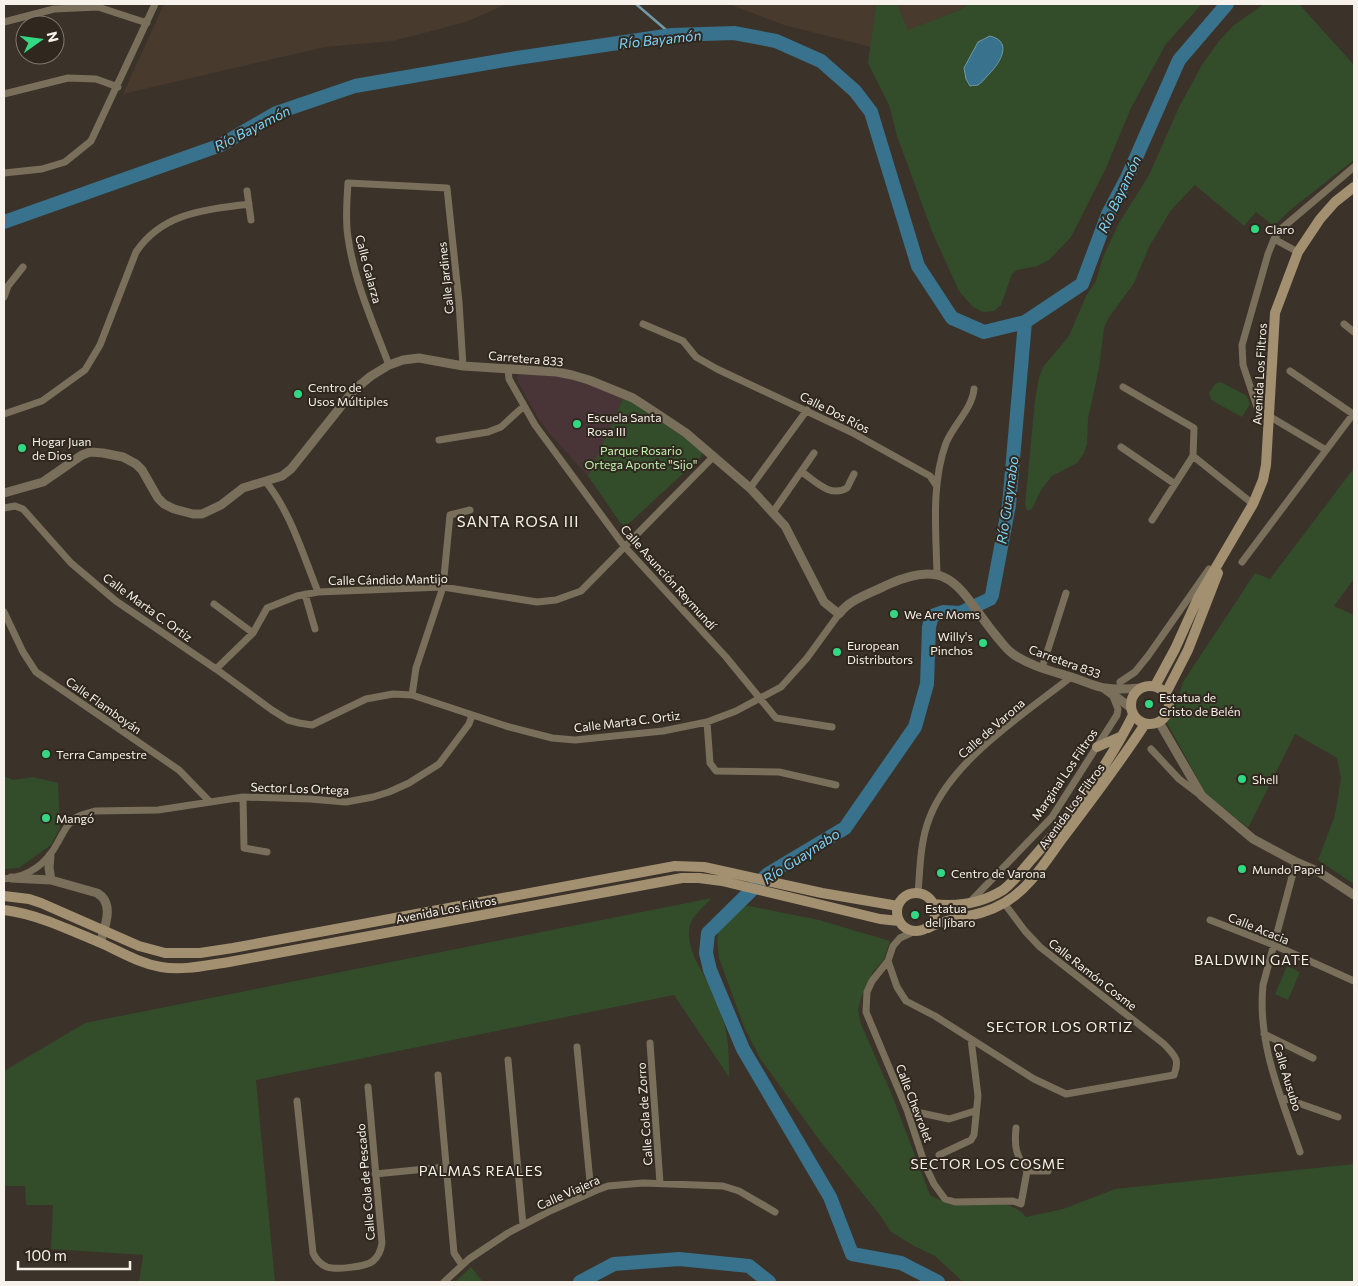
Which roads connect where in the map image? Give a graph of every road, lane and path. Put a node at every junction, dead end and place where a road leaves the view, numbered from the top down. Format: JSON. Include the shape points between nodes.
{"nodes":[{"id":1,"x":155,"y":4,"type":"edge"},
{"id":2,"x":4,"y":22,"type":"edge"},
{"id":3,"x":147,"y":23,"type":"junction"},
{"id":4,"x":118,"y":87,"type":"junction"},
{"id":5,"x":4,"y":94,"type":"edge"},
{"id":6,"x":1354,"y":167,"type":"edge"},
{"id":7,"x":4,"y":173,"type":"edge"},
{"id":8,"x":1354,"y":187,"type":"edge"},
{"id":9,"x":447,"y":188,"type":"joint"},
{"id":10,"x":247,"y":191,"type":"dead end"},
{"id":11,"x":249,"y":204,"type":"junction"},
{"id":12,"x":251,"y":220,"type":"dead end"},
{"id":13,"x":1274,"y":239,"type":"junction"},
{"id":14,"x":1298,"y":252,"type":"junction"},
{"id":15,"x":23,"y":267,"type":"dead end"},
{"id":16,"x":4,"y":297,"type":"edge"},
{"id":17,"x":643,"y":324,"type":"dead end"},
{"id":18,"x":1344,"y":324,"type":"dead end"},
{"id":19,"x":1354,"y":332,"type":"edge"},
{"id":20,"x":389,"y":365,"type":"junction"},
{"id":21,"x":463,"y":366,"type":"junction"},
{"id":22,"x":508,"y":369,"type":"junction"},
{"id":23,"x":1290,"y":371,"type":"dead end"},
{"id":24,"x":1123,"y":387,"type":"dead end"},
{"id":25,"x":974,"y":389,"type":"dead end"},
{"id":26,"x":524,"y":406,"type":"junction"},
{"id":27,"x":1257,"y":407,"type":"dead end"},
{"id":28,"x":807,"y":410,"type":"junction"},
{"id":29,"x":4,"y":414,"type":"edge"},
{"id":30,"x":1354,"y":414,"type":"edge"},
{"id":31,"x":1269,"y":416,"type":"junction"},
{"id":32,"x":439,"y":440,"type":"dead end"},
{"id":33,"x":1121,"y":447,"type":"dead end"},
{"id":34,"x":1326,"y":450,"type":"junction"},
{"id":35,"x":814,"y":452,"type":"dead end"},
{"id":36,"x":1193,"y":456,"type":"junction"},
{"id":37,"x":713,"y":457,"type":"junction"},
{"id":38,"x":802,"y":472,"type":"junction"},
{"id":39,"x":854,"y":474,"type":"dead end"},
{"id":40,"x":266,"y":482,"type":"junction"},
{"id":41,"x":1174,"y":484,"type":"junction"},
{"id":42,"x":936,"y":485,"type":"junction"},
{"id":43,"x":750,"y":488,"type":"junction"},
{"id":44,"x":4,"y":493,"type":"edge"},
{"id":45,"x":1253,"y":504,"type":"junction"},
{"id":46,"x":4,"y":508,"type":"edge"},
{"id":47,"x":470,"y":510,"type":"dead end"},
{"id":48,"x":773,"y":512,"type":"junction"},
{"id":49,"x":1152,"y":520,"type":"dead end"},
{"id":50,"x":624,"y":546,"type":"junction"},
{"id":51,"x":1227,"y":549,"type":"junction"},
{"id":52,"x":1242,"y":562,"type":"dead end"},
{"id":53,"x":937,"y":574,"type":"junction"},
{"id":54,"x":443,"y":587,"type":"junction"},
{"id":55,"x":318,"y":592,"type":"junction"},
{"id":56,"x":1066,"y":593,"type":"dead end"},
{"id":57,"x":305,"y":594,"type":"junction"},
{"id":58,"x":214,"y":604,"type":"dead end"},
{"id":59,"x":4,"y":612,"type":"edge"},
{"id":60,"x":839,"y":614,"type":"junction"},
{"id":61,"x":314,"y":629,"type":"dead end"},
{"id":62,"x":253,"y":633,"type":"junction"},
{"id":63,"x":1042,"y":668,"type":"junction"},
{"id":64,"x":216,"y":669,"type":"junction"},
{"id":65,"x":1071,"y":677,"type":"junction"},
{"id":66,"x":1120,"y":682,"type":"dead end"},
{"id":67,"x":1155,"y":686,"type":"junction"},
{"id":68,"x":1140,"y":688,"type":"junction"},
{"id":69,"x":1108,"y":691,"type":"junction"},
{"id":70,"x":1166,"y":694,"type":"junction"},
{"id":71,"x":412,"y":695,"type":"junction"},
{"id":72,"x":760,"y":698,"type":"junction"},
{"id":73,"x":1131,"y":711,"type":"junction"},
{"id":74,"x":472,"y":715,"type":"junction"},
{"id":75,"x":707,"y":722,"type":"junction"},
{"id":76,"x":1159,"y":722,"type":"junction"},
{"id":77,"x":1144,"y":724,"type":"junction"},
{"id":78,"x":832,"y":728,"type":"dead end"},
{"id":79,"x":1122,"y":736,"type":"junction"},
{"id":80,"x":1097,"y":747,"type":"junction"},
{"id":81,"x":1152,"y":749,"type":"dead end"},
{"id":82,"x":836,"y":785,"type":"dead end"},
{"id":83,"x":1202,"y":796,"type":"junction"},
{"id":84,"x":242,"y":798,"type":"junction"},
{"id":85,"x":210,"y":802,"type":"junction"},
{"id":86,"x":267,"y":852,"type":"dead end"},
{"id":87,"x":50,"y":856,"type":"junction"},
{"id":88,"x":1296,"y":862,"type":"junction"},
{"id":89,"x":8,"y":879,"type":"edge"},
{"id":90,"x":51,"y":880,"type":"junction"},
{"id":91,"x":918,"y":893,"type":"junction"},
{"id":92,"x":1354,"y":895,"type":"edge"},
{"id":93,"x":4,"y":896,"type":"edge"},
{"id":94,"x":969,"y":903,"type":"junction"},
{"id":95,"x":1004,"y":903,"type":"junction"},
{"id":96,"x":933,"y":904,"type":"junction"},
{"id":97,"x":898,"y":906,"type":"junction"},
{"id":98,"x":4,"y":910,"type":"edge"},
{"id":99,"x":1210,"y":920,"type":"dead end"},
{"id":100,"x":899,"y":922,"type":"junction"},
{"id":101,"x":928,"y":928,"type":"junction"},
{"id":102,"x":104,"y":930,"type":"junction"},
{"id":103,"x":914,"y":932,"type":"junction"},
{"id":104,"x":100,"y":943,"type":"junction"},
{"id":105,"x":1274,"y":945,"type":"junction"},
{"id":106,"x":888,"y":961,"type":"junction"},
{"id":107,"x":1354,"y":981,"type":"edge"},
{"id":108,"x":1264,"y":1034,"type":"junction"},
{"id":109,"x":971,"y":1039,"type":"junction"},
{"id":110,"x":650,"y":1043,"type":"dead end"},
{"id":111,"x":577,"y":1047,"type":"dead end"},
{"id":112,"x":1313,"y":1058,"type":"dead end"},
{"id":113,"x":508,"y":1060,"type":"dead end"},
{"id":114,"x":438,"y":1075,"type":"dead end"},
{"id":115,"x":368,"y":1087,"type":"dead end"},
{"id":116,"x":1281,"y":1097,"type":"junction"},
{"id":117,"x":297,"y":1101,"type":"dead end"},
{"id":118,"x":907,"y":1110,"type":"junction"},
{"id":119,"x":975,"y":1110,"type":"junction"},
{"id":120,"x":1338,"y":1117,"type":"dead end"},
{"id":121,"x":1016,"y":1128,"type":"dead end"},
{"id":122,"x":1300,"y":1152,"type":"dead end"},
{"id":123,"x":939,"y":1155,"type":"dead end"},
{"id":124,"x":446,"y":1168,"type":"junction"},
{"id":125,"x":1027,"y":1171,"type":"junction"},
{"id":126,"x":1048,"y":1171,"type":"dead end"},
{"id":127,"x":375,"y":1174,"type":"junction"},
{"id":128,"x":660,"y":1183,"type":"junction"},
{"id":129,"x":591,"y":1192,"type":"junction"},
{"id":130,"x":775,"y":1212,"type":"dead end"},
{"id":131,"x":523,"y":1225,"type":"junction"},
{"id":132,"x":462,"y":1265,"type":"junction"},
{"id":133,"x":444,"y":1282,"type":"edge"}],
"edges":[{"from":1,"to":3,"type":"street"},
{"from":2,"to":3,"type":"street","via":[[54,8],[98,7]]},
{"from":3,"to":4,"type":"street"},
{"from":4,"to":5,"type":"street","via":[[96,80],[68,78]]},
{"from":4,"to":7,"type":"street","via":[[91,140],[65,162],[42,169]]},
{"from":6,"to":13,"type":"street","via":[[1281,229]]},
{"from":8,"to":14,"type":"main road","name":"Avenida Los Filtros","via":[[1320,219]]},
{"from":9,"to":20,"type":"street","name":"Calle Galarza","via":[[348,183],[347,234],[352,259]]},
{"from":9,"to":21,"type":"street","name":"Calle Jardines"},
{"from":10,"to":11,"type":"street"},
{"from":11,"to":12,"type":"street"},
{"from":11,"to":29,"type":"street","via":[[185,215],[168,223],[142,243],[100,345],[86,370],[42,401]]},
{"from":13,"to":14,"type":"street"},
{"from":13,"to":27,"type":"street","via":[[1242,345],[1243,365]]},
{"from":14,"to":31,"type":"main road","name":"Avenida Los Filtros","via":[[1275,313]]},
{"from":15,"to":16,"type":"street","via":[[8,286]]},
{"from":17,"to":28,"type":"street","name":"Calle Dos Ríos","via":[[683,341],[696,357],[717,369]]},
{"from":18,"to":19,"type":"street"},
{"from":20,"to":21,"type":"street","name":"Carretera 833","via":[[419,358]]},
{"from":20,"to":40,"type":"street","name":"Carretera 833","via":[[354,390],[291,469]]},
{"from":21,"to":22,"type":"street","name":"Carretera 833"},
{"from":22,"to":26,"type":"street","name":"Calle Asunción Reymundí","via":[[509,379]]},
{"from":22,"to":37,"type":"street","name":"Carretera 833","via":[[572,375],[633,398],[686,433]]},
{"from":23,"to":30,"type":"street"},
{"from":24,"to":36,"type":"street","via":[[1194,428]]},
{"from":25,"to":42,"type":"street","via":[[973,398],[946,443]]},
{"from":26,"to":32,"type":"street","via":[[500,427],[488,432]]},
{"from":26,"to":50,"type":"street","name":"Calle Asunción Reymundí"},
{"from":28,"to":42,"type":"street","name":"Calle Dos Ríos","via":[[930,476]]},
{"from":28,"to":43,"type":"street"},
{"from":30,"to":34,"type":"street"},
{"from":31,"to":34,"type":"street"},
{"from":31,"to":45,"type":"main road","name":"Avenida Los Filtros","via":[[1266,465]]},
{"from":33,"to":41,"type":"street"},
{"from":34,"to":52,"type":"street"},
{"from":35,"to":38,"type":"street"},
{"from":36,"to":41,"type":"street"},
{"from":36,"to":45,"type":"street"},
{"from":37,"to":43,"type":"street","name":"Carretera 833"},
{"from":37,"to":50,"type":"street","name":"Calle Cándido Mantijo"},
{"from":38,"to":39,"type":"street","via":[[836,492],[847,488]]},
{"from":38,"to":48,"type":"street"},
{"from":40,"to":44,"type":"street","name":"Carretera 833","via":[[243,488],[213,510],[192,514],[164,504],[136,464],[123,457],[90,452],[43,482]]},
{"from":40,"to":55,"type":"street","via":[[286,513]]},
{"from":41,"to":49,"type":"street"},
{"from":42,"to":53,"type":"street"},
{"from":43,"to":48,"type":"street","name":"Carretera 833"},
{"from":45,"to":51,"type":"main road","name":"Avenida Los Filtros"},
{"from":46,"to":64,"type":"street","name":"Calle Marta C. Ortiz","via":[[15,506],[23,509],[71,563],[116,600]]},
{"from":47,"to":54,"type":"street","via":[[450,515]]},
{"from":48,"to":60,"type":"street","name":"Carretera 833","via":[[790,534],[824,602]]},
{"from":50,"to":54,"type":"street","name":"Calle Cándido Mantijo","via":[[581,591],[556,600],[537,602]]},
{"from":50,"to":72,"type":"street","name":"Calle Asunción Reymundí"},
{"from":51,"to":66,"type":"street","via":[[1219,553],[1148,656],[1135,672]]},
{"from":51,"to":67,"type":"main road","name":"Avenida Los Filtros","via":[[1198,598]]},
{"from":51,"to":70,"type":"main road","name":"Avenida Los Filtros","via":[[1188,650]]},
{"from":53,"to":60,"type":"street","via":[[919,574],[894,582],[848,604]]},
{"from":53,"to":63,"type":"street","name":"Carretera 833","via":[[960,588],[1014,655]]},
{"from":54,"to":55,"type":"street","name":"Calle Cándido Mantijo"},
{"from":54,"to":71,"type":"street","via":[[416,668]]},
{"from":55,"to":57,"type":"street","name":"Calle Cándido Mantijo"},
{"from":56,"to":63,"type":"street"},
{"from":57,"to":61,"type":"street"},
{"from":57,"to":62,"type":"street","name":"Calle Cándido Mantijo","via":[[267,608]]},
{"from":58,"to":62,"type":"street"},
{"from":59,"to":85,"type":"street","name":"Calle Flamboyán","via":[[36,672],[179,770]]},
{"from":60,"to":72,"type":"street","name":"Calle Marta C. Ortiz","via":[[781,687]]},
{"from":62,"to":64,"type":"street","name":"Calle Cándido Mantijo"},
{"from":63,"to":65,"type":"street","name":"Carretera 833"},
{"from":64,"to":71,"type":"street","name":"Calle Marta C. Ortiz","via":[[288,720],[312,725],[380,696]]},
{"from":65,"to":69,"type":"street","name":"Carretera 833"},
{"from":65,"to":91,"type":"street","name":"Calle de Varona","via":[[990,741],[961,769],[942,795],[927,825]]},
{"from":67,"to":68,"type":"main road"},
{"from":67,"to":70,"type":"main road"},
{"from":68,"to":69,"type":"street","name":"Carretera 833"},
{"from":68,"to":73,"type":"main road","via":[[1131,700]]},
{"from":69,"to":73,"type":"street","name":"Carretera 833"},
{"from":69,"to":80,"type":"street","name":"Marginal Los Filtros","via":[[1118,709],[1117,715]]},
{"from":70,"to":76,"type":"main road","via":[[1168,710]]},
{"from":71,"to":74,"type":"street","name":"Calle Marta C. Ortiz"},
{"from":72,"to":75,"type":"street","name":"Calle Marta C. Ortiz"},
{"from":72,"to":78,"type":"street","name":"Calle Asunción Reymundí","via":[[776,718]]},
{"from":73,"to":77,"type":"main road"},
{"from":73,"to":79,"type":"main road","name":"Avenida Los Filtros"},
{"from":74,"to":75,"type":"street","name":"Calle Marta C. Ortiz","via":[[534,734],[575,740],[656,732]]},
{"from":74,"to":84,"type":"street","name":"Sector Los Ortega","via":[[469,724],[439,764],[389,792],[346,802]]},
{"from":75,"to":82,"type":"street","via":[[710,763],[716,771],[779,772]]},
{"from":76,"to":77,"type":"main road"},
{"from":76,"to":83,"type":"street"},
{"from":77,"to":95,"type":"main road","name":"Avenida Los Filtros","via":[[1038,871],[1023,889]]},
{"from":79,"to":80,"type":"main road"},
{"from":79,"to":94,"type":"main road","name":"Avenida Los Filtros","via":[[1110,758],[1064,820],[1014,879],[1004,889]]},
{"from":80,"to":94,"type":"street","name":"Marginal Los Filtros","via":[[1052,816]]},
{"from":81,"to":83,"type":"street","via":[[1179,779]]},
{"from":83,"to":88,"type":"street","via":[[1253,839]]},
{"from":84,"to":85,"type":"street","name":"Sector Los Ortega"},
{"from":84,"to":86,"type":"street","via":[[244,848]]},
{"from":85,"to":87,"type":"street","name":"Sector Los Ortega","via":[[158,810],[85,814],[69,824]]},
{"from":87,"to":89,"type":"street","via":[[35,869]]},
{"from":87,"to":90,"type":"street"},
{"from":88,"to":92,"type":"street","via":[[1332,879]]},
{"from":88,"to":105,"type":"street","name":"Calle Ausubo"},
{"from":89,"to":90,"type":"street"},
{"from":90,"to":102,"type":"street","via":[[103,896],[108,903]]},
{"from":91,"to":96,"type":"main road"},
{"from":91,"to":97,"type":"main road","via":[[904,897]]},
{"from":93,"to":102,"type":"main road","name":"Avenida Los Filtros","via":[[35,901]]},
{"from":94,"to":96,"type":"main road","name":"Avenida Los Filtros"},
{"from":95,"to":101,"type":"main road","name":"Avenida Los Filtros","via":[[983,913],[938,922]]},
{"from":95,"to":109,"type":"street","name":"Calle Ramón Cosme","via":[[1040,947],[1164,1044],[1175,1056],[1177,1067],[1174,1075],[1066,1094],[1034,1079]]},
{"from":96,"to":101,"type":"main road","via":[[935,915]]},
{"from":97,"to":100,"type":"main road"},
{"from":97,"to":102,"type":"main road","name":"Avenida Los Filtros","via":[[687,866],[200,953],[165,953],[139,946]]},
{"from":98,"to":104,"type":"main road","name":"Avenida Los Filtros","via":[[38,918]]},
{"from":99,"to":105,"type":"street","name":"Calle Acacia"},
{"from":100,"to":103,"type":"main road"},
{"from":100,"to":104,"type":"main road","name":"Avenida Los Filtros","via":[[699,878],[658,882],[197,967],[162,967],[135,960]]},
{"from":101,"to":103,"type":"main road"},
{"from":102,"to":104,"type":"street"},
{"from":103,"to":106,"type":"street","name":"Calle Chevrolet","via":[[900,938],[893,946]]},
{"from":105,"to":107,"type":"street","name":"Calle Acacia"},
{"from":105,"to":108,"type":"street","name":"Calle Ausubo","via":[[1263,985]]},
{"from":106,"to":109,"type":"street","name":"Calle Ramón Cosme","via":[[906,1001]]},
{"from":106,"to":118,"type":"street","name":"Calle Chevrolet","via":[[867,992],[866,1012]]},
{"from":108,"to":112,"type":"street"},
{"from":108,"to":116,"type":"street","name":"Calle Ausubo"},
{"from":109,"to":119,"type":"street","via":[[978,1096]]},
{"from":110,"to":128,"type":"street","name":"Calle Cola de Zorro"},
{"from":111,"to":129,"type":"street"},
{"from":113,"to":131,"type":"street"},
{"from":114,"to":124,"type":"street"},
{"from":115,"to":127,"type":"street","name":"Calle Cola de Pescado"},
{"from":116,"to":120,"type":"street"},
{"from":116,"to":122,"type":"street","name":"Calle Ausubo"},
{"from":117,"to":127,"type":"street","name":"Calle Cola de Pescado","via":[[311,1248],[317,1260],[325,1266],[364,1265],[380,1253],[382,1243]]},
{"from":118,"to":119,"type":"street","via":[[949,1119]]},
{"from":118,"to":125,"type":"street","name":"Calle Chevrolet","via":[[925,1165],[945,1199],[1021,1204]]},
{"from":119,"to":123,"type":"street","via":[[971,1140]]},
{"from":121,"to":125,"type":"street","via":[[1017,1155]]},
{"from":124,"to":127,"type":"street"},
{"from":124,"to":132,"type":"street","via":[[454,1253]]},
{"from":125,"to":126,"type":"street"},
{"from":128,"to":129,"type":"street","name":"Calle Viajera","via":[[618,1185]]},
{"from":128,"to":130,"type":"street","name":"Calle Viajera","via":[[731,1188]]},
{"from":129,"to":131,"type":"street","name":"Calle Viajera"},
{"from":131,"to":132,"type":"street","name":"Calle Viajera","via":[[489,1244]]},
{"from":132,"to":133,"type":"street","name":"Calle Viajera"}]}
